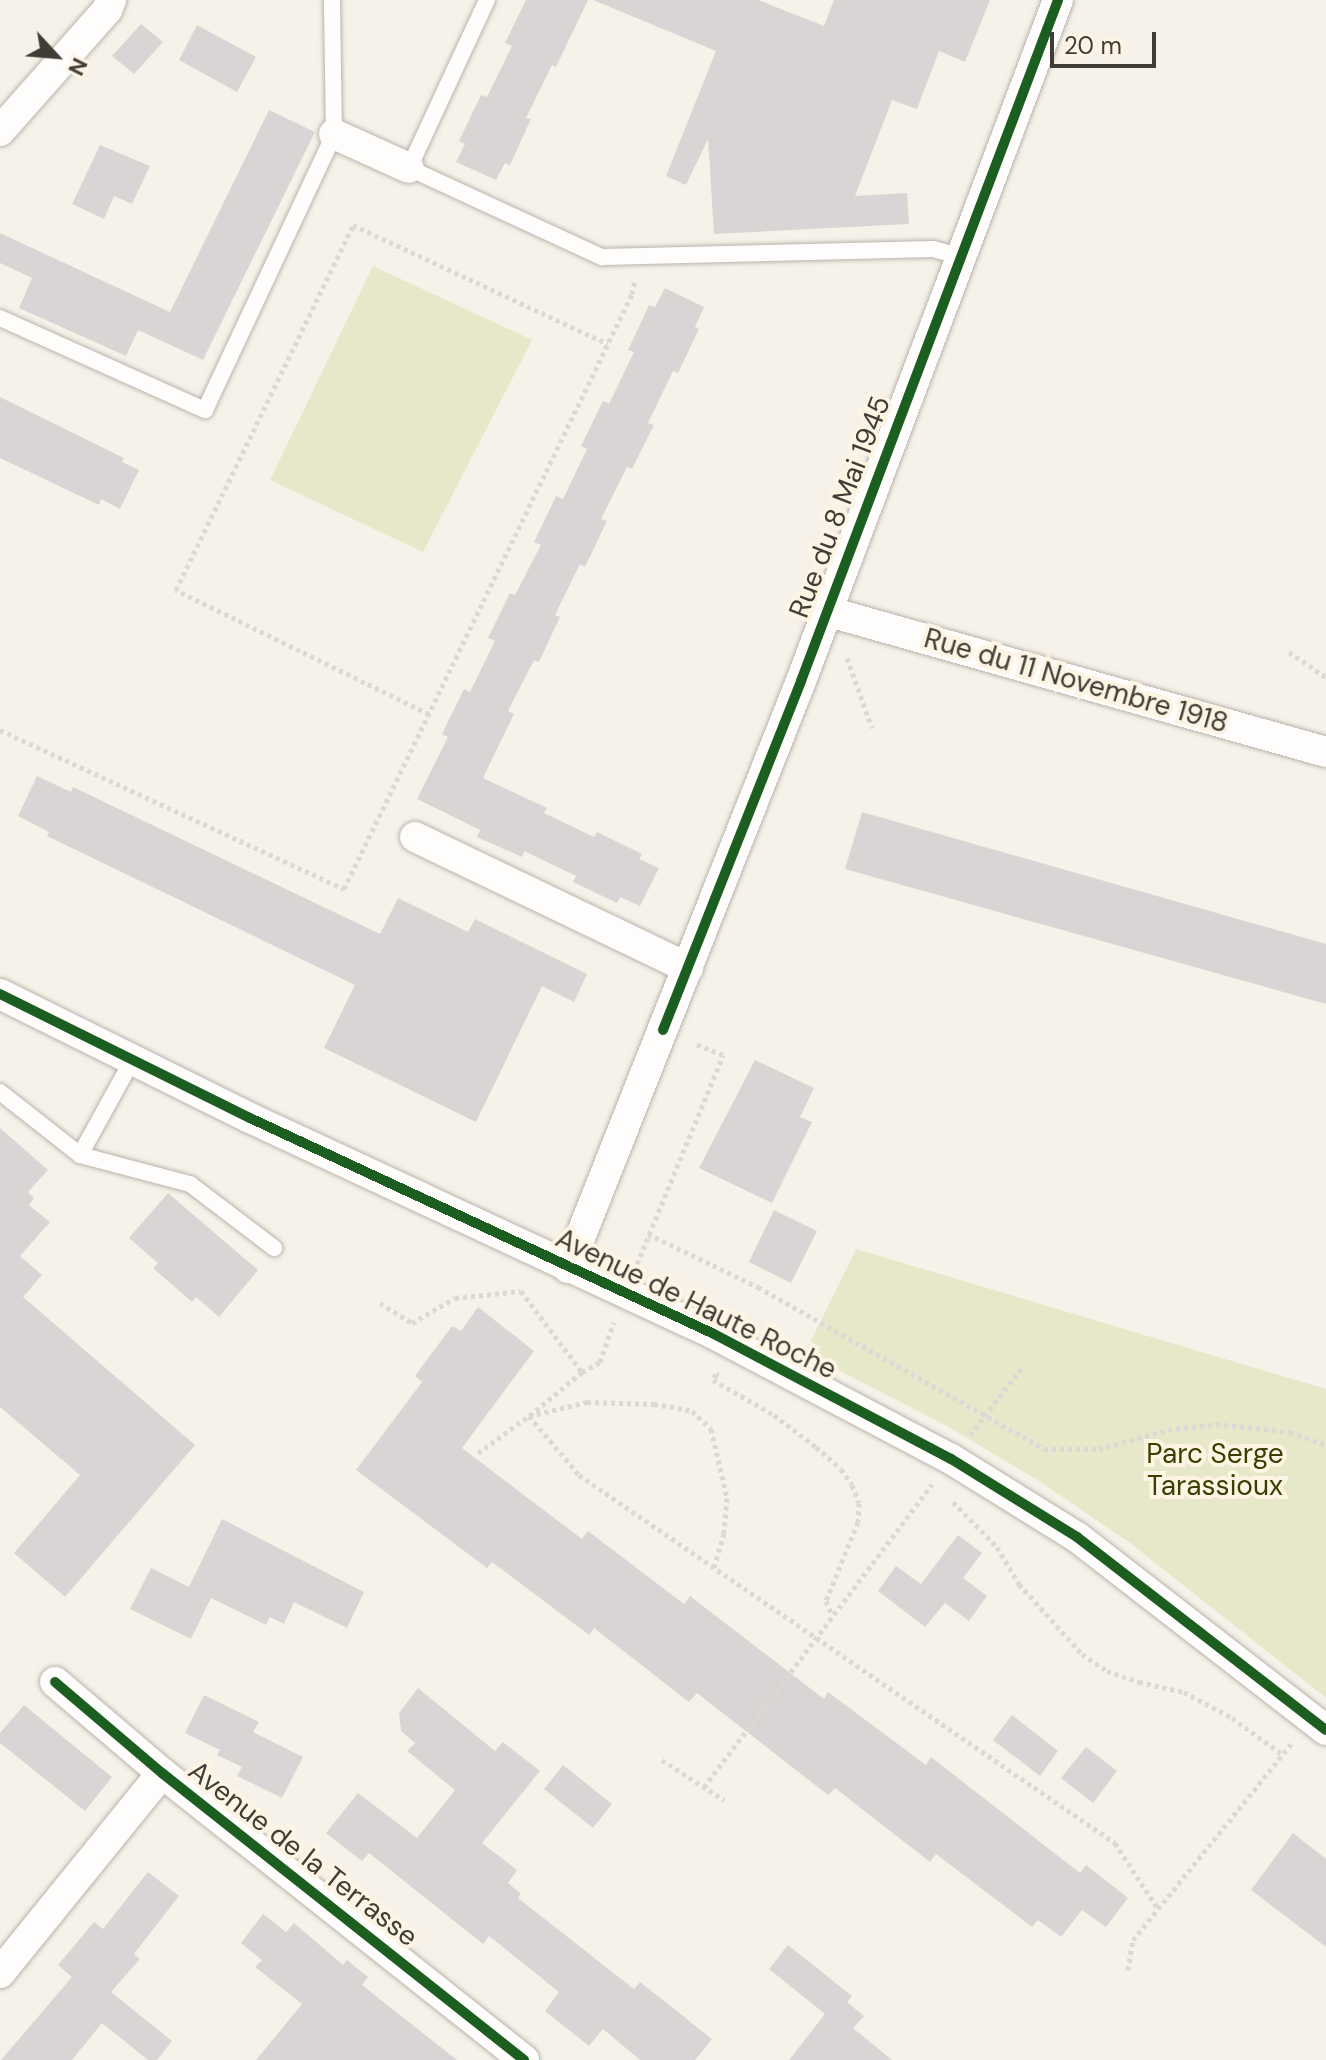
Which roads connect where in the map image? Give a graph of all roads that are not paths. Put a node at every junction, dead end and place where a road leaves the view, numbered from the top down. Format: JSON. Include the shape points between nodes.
{"nodes":[{"id":1,"x":111,"y":0,"type":"edge"},
{"id":2,"x":332,"y":0,"type":"edge"},
{"id":3,"x":487,"y":0,"type":"edge"},
{"id":4,"x":1058,"y":0,"type":"edge"},
{"id":5,"x":0,"y":131,"type":"edge"},
{"id":6,"x":334,"y":134,"type":"junction"},
{"id":7,"x":409,"y":168,"type":"junction"},
{"id":8,"x":960,"y":256,"type":"junction"},
{"id":9,"x":0,"y":318,"type":"edge"},
{"id":10,"x":826,"y":611,"type":"junction"},
{"id":11,"x":1326,"y":752,"type":"edge"},
{"id":12,"x":415,"y":837,"type":"dead end"},
{"id":13,"x":688,"y":968,"type":"junction"},
{"id":14,"x":0,"y":994,"type":"edge"},
{"id":15,"x":133,"y":1059,"type":"junction"},
{"id":16,"x":0,"y":1092,"type":"edge"},
{"id":17,"x":80,"y":1155,"type":"junction"},
{"id":18,"x":274,"y":1248,"type":"dead end"},
{"id":19,"x":568,"y":1268,"type":"junction"},
{"id":20,"x":55,"y":1682,"type":"dead end"},
{"id":21,"x":1319,"y":1724,"type":"edge"},
{"id":22,"x":162,"y":1773,"type":"junction"},
{"id":23,"x":0,"y":1973,"type":"edge"},
{"id":24,"x":524,"y":2060,"type":"edge"}],
"edges":[{"from":1,"to":5,"type":"street"},
{"from":2,"to":6,"type":"lane"},
{"from":3,"to":7,"type":"lane"},
{"from":4,"to":8,"type":"street","name":"Rue du 8 Mai 1945"},
{"from":6,"to":7,"type":"street"},
{"from":6,"to":9,"type":"lane","via":[[205,410]]},
{"from":7,"to":8,"type":"lane","via":[[602,257],[933,249]]},
{"from":8,"to":10,"type":"street","name":"Rue du 8 Mai 1945"},
{"from":10,"to":11,"type":"street","name":"Rue du 11 Novembre 1918"},
{"from":10,"to":13,"type":"street","name":"Rue du 8 Mai 1945"},
{"from":12,"to":13,"type":"street"},
{"from":13,"to":19,"type":"street","name":"Rue du 8 Mai 1945"},
{"from":14,"to":15,"type":"street","name":"Avenue de Haute Roche"},
{"from":15,"to":17,"type":"lane"},
{"from":15,"to":19,"type":"street","name":"Avenue de Haute Roche"},
{"from":16,"to":17,"type":"lane"},
{"from":17,"to":18,"type":"lane","via":[[190,1184]]},
{"from":19,"to":21,"type":"street","name":"Avenue de Haute Roche","via":[[712,1333],[951,1459],[1077,1537]]},
{"from":20,"to":22,"type":"street","name":"Avenue de la Terrasse"},
{"from":22,"to":23,"type":"street"},
{"from":22,"to":24,"type":"street","name":"Avenue de la Terrasse"}]}
